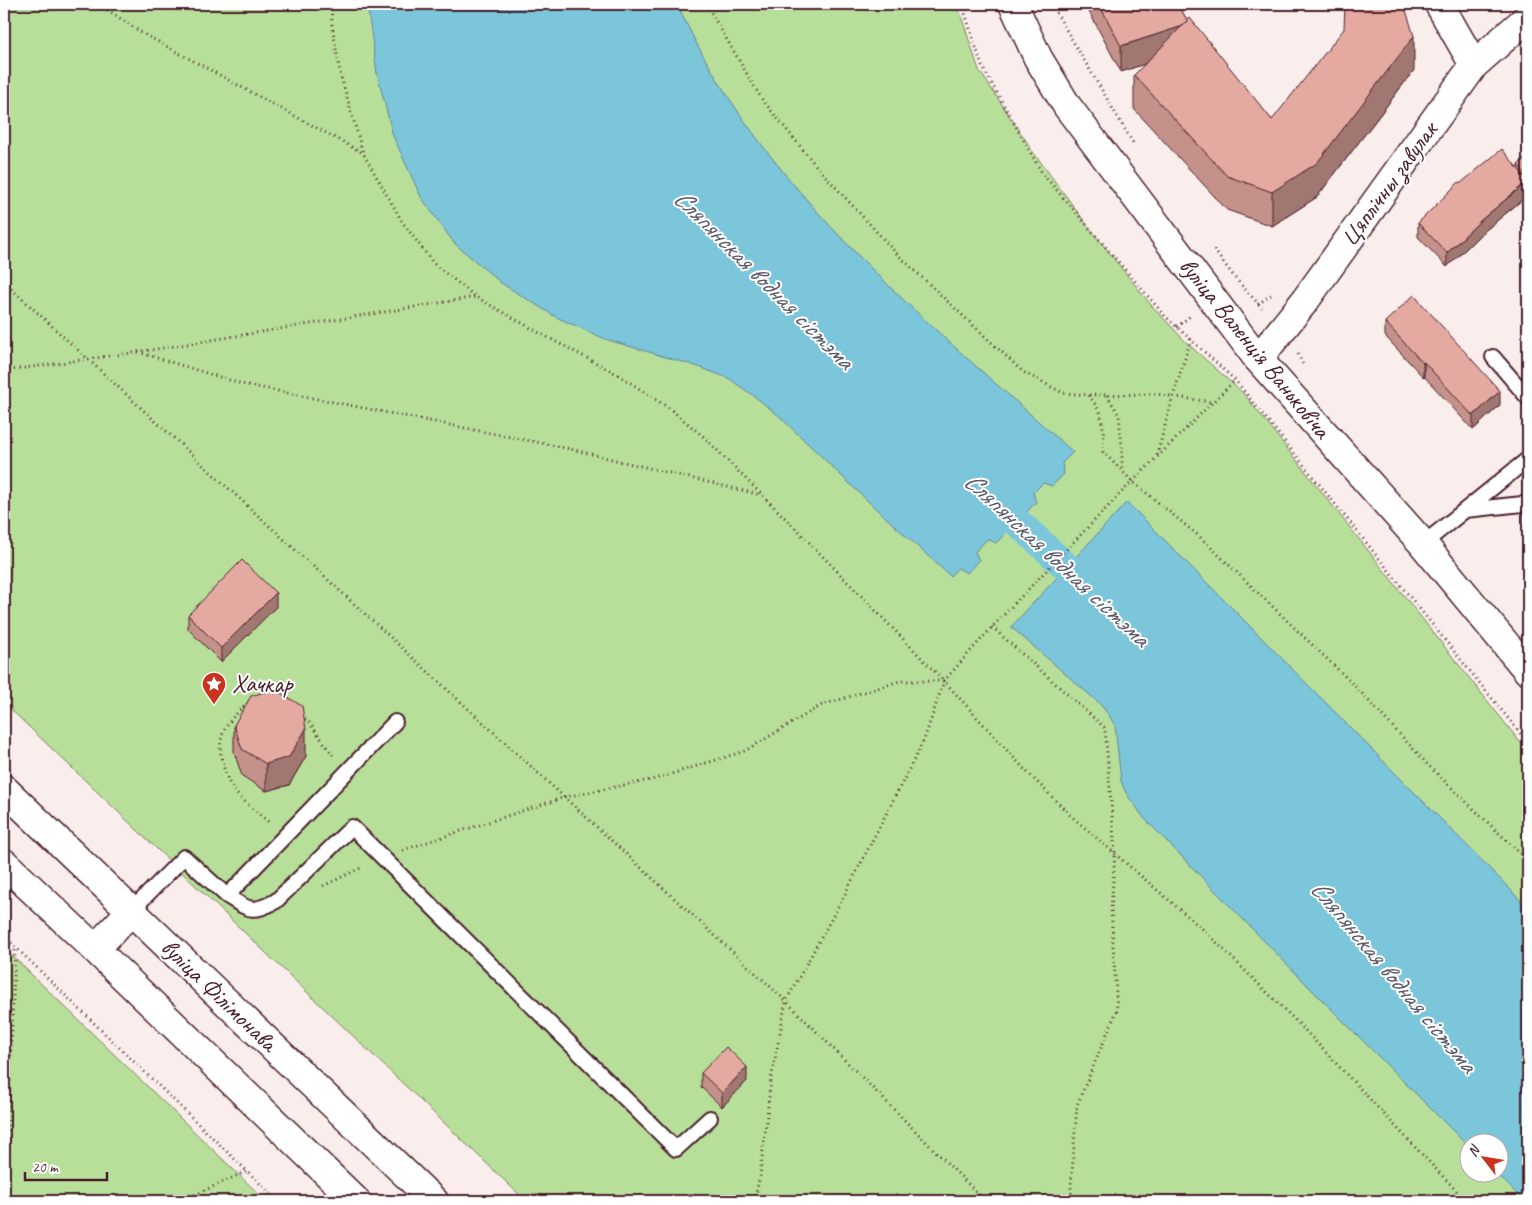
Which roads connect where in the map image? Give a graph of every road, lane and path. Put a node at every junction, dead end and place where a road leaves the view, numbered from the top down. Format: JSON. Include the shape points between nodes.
{"nodes":[{"id":1,"x":98,"y":4,"type":"edge"},
{"id":2,"x":331,"y":4,"type":"edge"},
{"id":3,"x":706,"y":4,"type":"edge"},
{"id":4,"x":962,"y":4,"type":"edge"},
{"id":5,"x":1013,"y":4,"type":"edge"},
{"id":6,"x":1051,"y":4,"type":"edge"},
{"id":7,"x":1439,"y":4,"type":"edge"},
{"id":8,"x":1528,"y":17,"type":"edge"},
{"id":9,"x":1474,"y":64,"type":"junction"},
{"id":10,"x":1135,"y":147,"type":"dead end"},
{"id":11,"x":363,"y":153,"type":"junction"},
{"id":12,"x":1212,"y":247,"type":"dead end"},
{"id":13,"x":1235,"y":278,"type":"dead end"},
{"id":14,"x":4,"y":282,"type":"edge"},
{"id":15,"x":476,"y":297,"type":"junction"},
{"id":16,"x":1191,"y":339,"type":"junction"},
{"id":17,"x":138,"y":352,"type":"junction"},
{"id":18,"x":1493,"y":357,"type":"dead end"},
{"id":19,"x":89,"y":359,"type":"junction"},
{"id":20,"x":1258,"y":359,"type":"junction"},
{"id":21,"x":4,"y":371,"type":"edge"},
{"id":22,"x":1236,"y":380,"type":"junction"},
{"id":23,"x":1089,"y":395,"type":"junction"},
{"id":24,"x":1107,"y":395,"type":"junction"},
{"id":25,"x":1173,"y":396,"type":"junction"},
{"id":26,"x":1528,"y":398,"type":"edge"},
{"id":27,"x":1211,"y":402,"type":"junction"},
{"id":28,"x":1157,"y":456,"type":"junction"},
{"id":29,"x":1528,"y":459,"type":"edge"},
{"id":30,"x":1122,"y":471,"type":"junction"},
{"id":31,"x":1132,"y":481,"type":"junction"},
{"id":32,"x":763,"y":496,"type":"junction"},
{"id":33,"x":1523,"y":504,"type":"edge"},
{"id":34,"x":1464,"y":510,"type":"junction"},
{"id":35,"x":1423,"y":544,"type":"junction"},
{"id":36,"x":992,"y":627,"type":"junction"},
{"id":37,"x":1528,"y":671,"type":"edge"},
{"id":38,"x":944,"y":681,"type":"junction"},
{"id":39,"x":249,"y":702,"type":"edge"},
{"id":40,"x":295,"y":712,"type":"edge"},
{"id":41,"x":395,"y":722,"type":"dead end"},
{"id":42,"x":1528,"y":743,"type":"edge"},
{"id":43,"x":334,"y":757,"type":"dead end"},
{"id":44,"x":4,"y":788,"type":"edge"},
{"id":45,"x":565,"y":797,"type":"junction"},
{"id":46,"x":272,"y":825,"type":"dead end"},
{"id":47,"x":1115,"y":853,"type":"junction"},
{"id":48,"x":1528,"y":861,"type":"edge"},
{"id":49,"x":4,"y":863,"type":"edge"},
{"id":50,"x":227,"y":896,"type":"junction"},
{"id":51,"x":131,"y":911,"type":"junction"},
{"id":52,"x":4,"y":936,"type":"edge"},
{"id":53,"x":16,"y":948,"type":"junction"},
{"id":54,"x":95,"y":949,"type":"junction"},
{"id":55,"x":786,"y":1001,"type":"junction"},
{"id":56,"x":710,"y":1118,"type":"dead end"},
{"id":57,"x":246,"y":1171,"type":"junction"},
{"id":58,"x":5,"y":1201,"type":"edge"},
{"id":59,"x":181,"y":1201,"type":"edge"},
{"id":60,"x":278,"y":1201,"type":"edge"},
{"id":61,"x":356,"y":1201,"type":"edge"},
{"id":62,"x":434,"y":1201,"type":"edge"},
{"id":63,"x":754,"y":1201,"type":"edge"},
{"id":64,"x":985,"y":1201,"type":"edge"},
{"id":65,"x":1072,"y":1201,"type":"edge"},
{"id":66,"x":1466,"y":1201,"type":"edge"}],
"edges":[{"from":1,"to":11,"type":"path","via":[[142,33]]},
{"from":2,"to":11,"type":"path","via":[[340,73]]},
{"from":3,"to":23,"type":"path","via":[[761,98],[817,167],[898,255],[1023,372],[1063,393]]},
{"from":4,"to":16,"type":"path","via":[[982,66],[1042,173],[1165,316]]},
{"from":5,"to":20,"type":"street","name":"вуліца Валенція Ваньковіча","via":[[1038,58],[1067,106]]},
{"from":6,"to":10,"type":"path"},
{"from":7,"to":9,"type":"street"},
{"from":8,"to":9,"type":"street","name":"Цяплічны завулак"},
{"from":9,"to":20,"type":"street","name":"Цяплічны завулак","via":[[1304,302]]},
{"from":11,"to":15,"type":"path","via":[[403,223],[434,264]]},
{"from":12,"to":13,"type":"path"},
{"from":14,"to":19,"type":"path"},
{"from":15,"to":17,"type":"path"},
{"from":15,"to":32,"type":"path","via":[[617,374],[669,408],[704,437]]},
{"from":16,"to":22,"type":"path"},
{"from":16,"to":25,"type":"path"},
{"from":17,"to":19,"type":"path"},
{"from":17,"to":32,"type":"path","via":[[242,384],[566,448]]},
{"from":18,"to":26,"type":"lane"},
{"from":19,"to":21,"type":"path"},
{"from":19,"to":45,"type":"path"},
{"from":20,"to":35,"type":"street","name":"вуліца Валенція Ваньковіча"},
{"from":22,"to":27,"type":"path"},
{"from":22,"to":42,"type":"path"},
{"from":23,"to":24,"type":"path"},
{"from":23,"to":30,"type":"path","via":[[1100,412],[1104,452]]},
{"from":24,"to":25,"type":"path"},
{"from":24,"to":30,"type":"path","via":[[1119,415]]},
{"from":25,"to":27,"type":"path"},
{"from":25,"to":28,"type":"path"},
{"from":27,"to":28,"type":"path"},
{"from":28,"to":31,"type":"path"},
{"from":29,"to":34,"type":"lane"},
{"from":30,"to":31,"type":"path"},
{"from":31,"to":36,"type":"path"},
{"from":31,"to":48,"type":"path","via":[[1200,538],[1338,670],[1431,768]]},
{"from":32,"to":38,"type":"path"},
{"from":33,"to":34,"type":"lane"},
{"from":34,"to":35,"type":"lane"},
{"from":35,"to":37,"type":"street","name":"вуліца Валенція Ваньковіча"},
{"from":36,"to":38,"type":"path"},
{"from":36,"to":47,"type":"path","via":[[1105,728]]},
{"from":38,"to":45,"type":"path","via":[[891,683],[822,705],[746,751],[655,779]]},
{"from":38,"to":47,"type":"path","via":[[1026,771]]},
{"from":38,"to":55,"type":"path","via":[[924,740]]},
{"from":39,"to":46,"type":"path","via":[[225,728],[220,743],[221,760],[234,791]]},
{"from":40,"to":43,"type":"path","via":[[308,721]]},
{"from":41,"to":50,"type":"lane"},
{"from":44,"to":51,"type":"street","name":"вуліца Філімонава"},
{"from":45,"to":55,"type":"path"},
{"from":47,"to":65,"type":"path","via":[[1111,909],[1117,1010],[1077,1105]]},
{"from":47,"to":66,"type":"path","via":[[1206,932],[1298,1023]]},
{"from":49,"to":54,"type":"street"},
{"from":50,"to":51,"type":"lane","via":[[184,857]]},
{"from":50,"to":56,"type":"lane","via":[[248,909],[262,909],[276,901],[352,827],[676,1149]]},
{"from":51,"to":54,"type":"street"},
{"from":51,"to":62,"type":"street","name":"вуліца Філімонава"},
{"from":52,"to":53,"type":"path"},
{"from":53,"to":57,"type":"path"},
{"from":53,"to":58,"type":"path"},
{"from":54,"to":61,"type":"street"},
{"from":55,"to":63,"type":"path"},
{"from":55,"to":64,"type":"path"},
{"from":57,"to":59,"type":"path"},
{"from":57,"to":60,"type":"path"}]}
